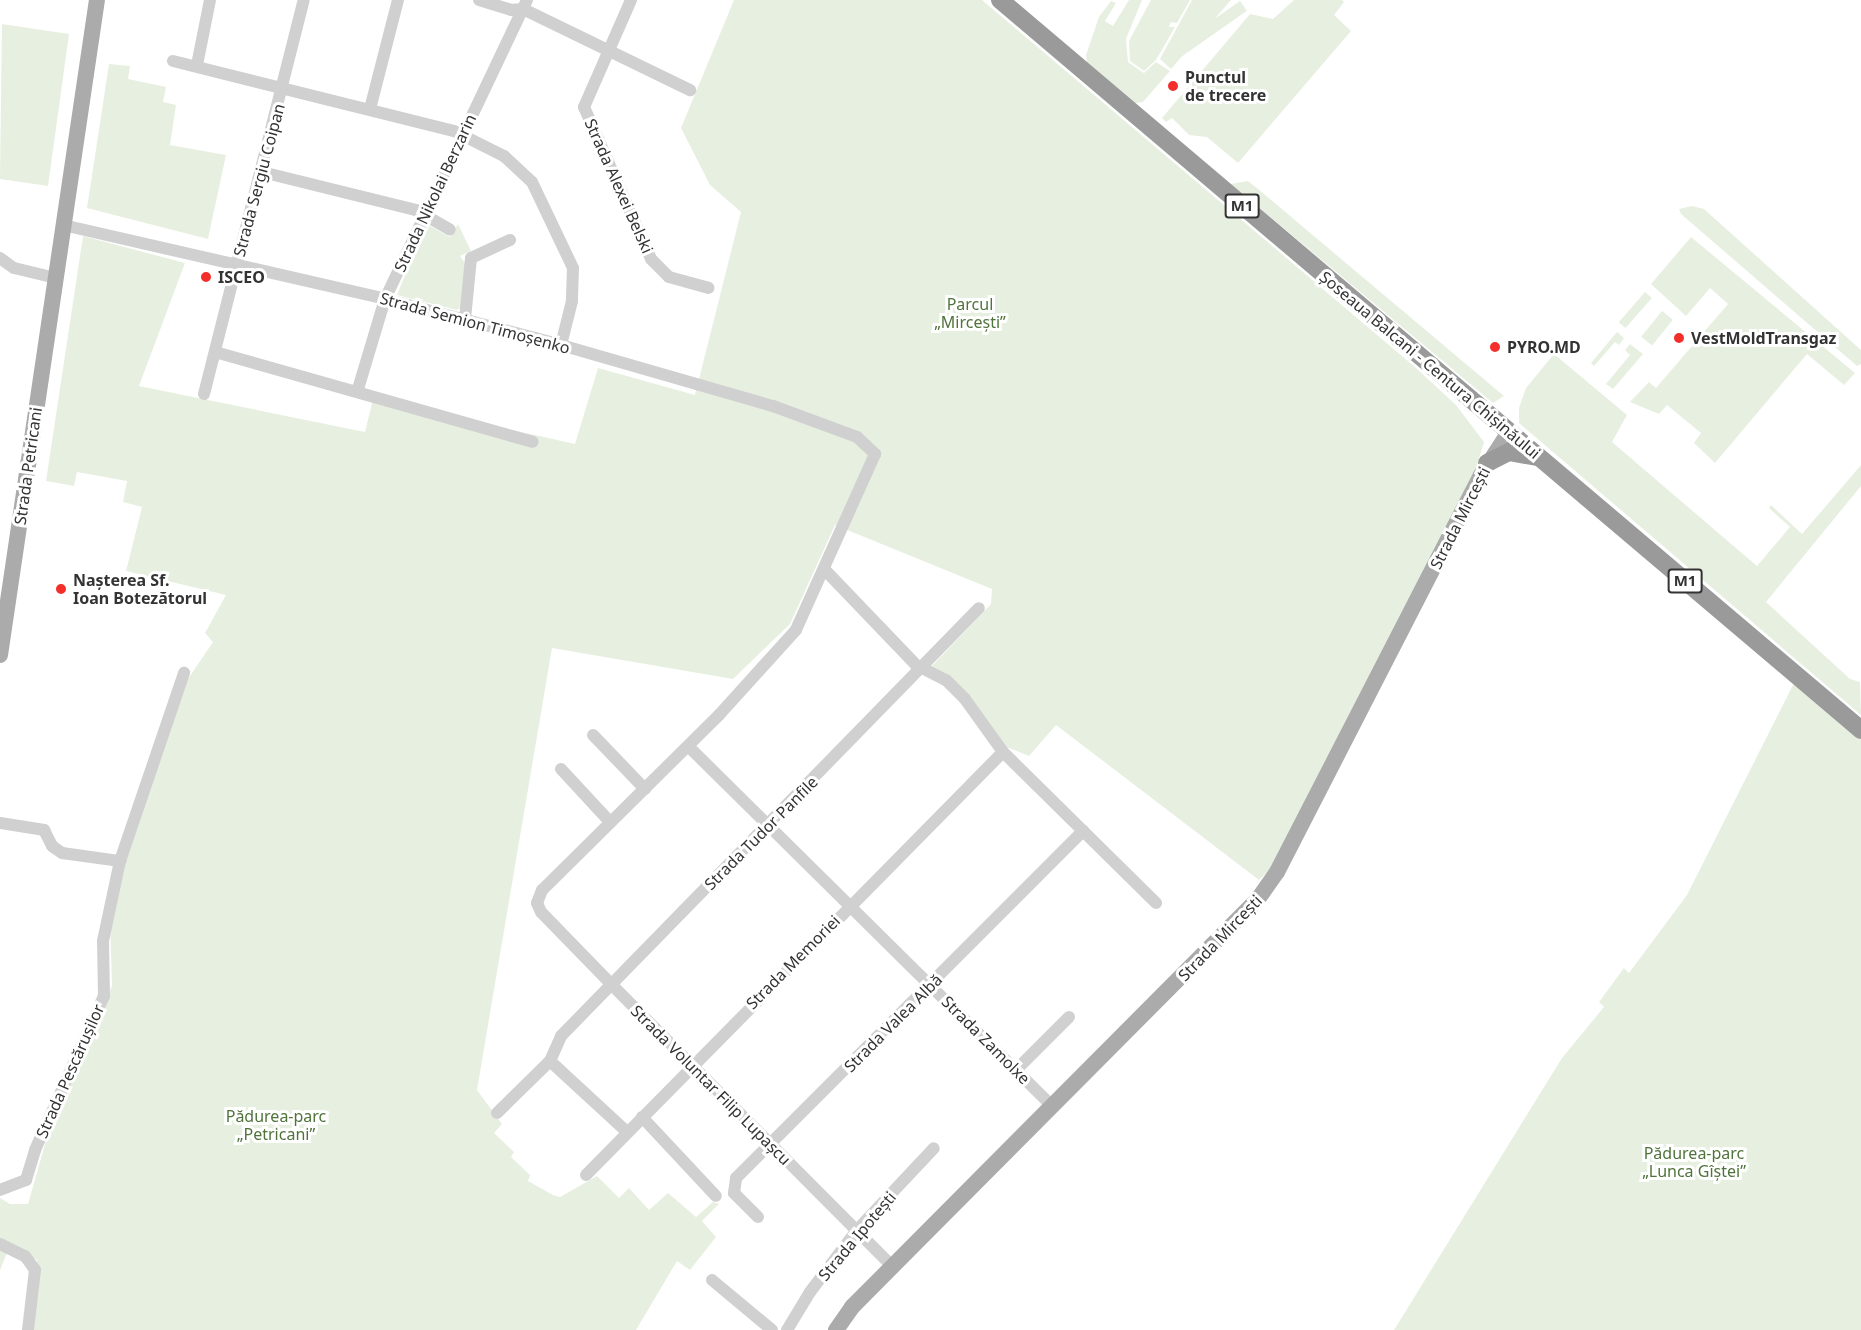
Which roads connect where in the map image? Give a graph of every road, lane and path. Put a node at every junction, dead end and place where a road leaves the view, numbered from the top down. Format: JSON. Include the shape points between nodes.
{"nodes":[{"id":1,"x":96,"y":0,"type":"edge"},
{"id":2,"x":210,"y":0,"type":"edge"},
{"id":3,"x":304,"y":0,"type":"edge"},
{"id":4,"x":398,"y":0,"type":"edge"},
{"id":5,"x":478,"y":0,"type":"edge"},
{"id":6,"x":631,"y":0,"type":"edge"},
{"id":7,"x":1000,"y":0,"type":"edge"},
{"id":8,"x":525,"y":5,"type":"edge"},
{"id":9,"x":607,"y":51,"type":"junction"},
{"id":10,"x":173,"y":61,"type":"dead end"},
{"id":11,"x":197,"y":65,"type":"junction"},
{"id":12,"x":283,"y":86,"type":"junction"},
{"id":13,"x":690,"y":90,"type":"dead end"},
{"id":14,"x":370,"y":110,"type":"junction"},
{"id":15,"x":462,"y":137,"type":"junction"},
{"id":16,"x":262,"y":172,"type":"junction"},
{"id":17,"x":423,"y":218,"type":"junction"},
{"id":18,"x":63,"y":225,"type":"junction"},
{"id":19,"x":450,"y":230,"type":"dead end"},
{"id":20,"x":510,"y":240,"type":"dead end"},
{"id":21,"x":0,"y":258,"type":"edge"},
{"id":22,"x":237,"y":264,"type":"junction"},
{"id":23,"x":56,"y":278,"type":"junction"},
{"id":24,"x":709,"y":288,"type":"dead end"},
{"id":25,"x":385,"y":299,"type":"junction"},
{"id":26,"x":465,"y":319,"type":"junction"},
{"id":27,"x":561,"y":345,"type":"junction"},
{"id":28,"x":215,"y":352,"type":"junction"},
{"id":29,"x":358,"y":389,"type":"junction"},
{"id":30,"x":204,"y":394,"type":"dead end"},
{"id":31,"x":1509,"y":432,"type":"junction"},
{"id":32,"x":532,"y":442,"type":"dead end"},
{"id":33,"x":1540,"y":458,"type":"junction"},
{"id":34,"x":1487,"y":463,"type":"junction"},
{"id":35,"x":825,"y":570,"type":"junction"},
{"id":36,"x":979,"y":608,"type":"dead end"},
{"id":37,"x":0,"y":655,"type":"edge"},
{"id":38,"x":923,"y":667,"type":"junction"},
{"id":39,"x":184,"y":673,"type":"dead end"},
{"id":40,"x":1861,"y":730,"type":"edge"},
{"id":41,"x":593,"y":735,"type":"dead end"},
{"id":42,"x":688,"y":746,"type":"junction"},
{"id":43,"x":1003,"y":752,"type":"junction"},
{"id":44,"x":561,"y":769,"type":"dead end"},
{"id":45,"x":645,"y":789,"type":"junction"},
{"id":46,"x":610,"y":822,"type":"junction"},
{"id":47,"x":0,"y":823,"type":"edge"},
{"id":48,"x":768,"y":826,"type":"junction"},
{"id":49,"x":1083,"y":831,"type":"junction"},
{"id":50,"x":120,"y":861,"type":"junction"},
{"id":51,"x":1156,"y":903,"type":"dead end"},
{"id":52,"x":849,"y":906,"type":"junction"},
{"id":53,"x":611,"y":984,"type":"junction"},
{"id":54,"x":931,"y":985,"type":"junction"},
{"id":55,"x":1069,"y":1017,"type":"dead end"},
{"id":56,"x":550,"y":1061,"type":"junction"},
{"id":57,"x":691,"y":1064,"type":"junction"},
{"id":58,"x":1016,"y":1070,"type":"junction"},
{"id":59,"x":1053,"y":1107,"type":"junction"},
{"id":60,"x":497,"y":1113,"type":"dead end"},
{"id":61,"x":642,"y":1117,"type":"junction"},
{"id":62,"x":627,"y":1132,"type":"junction"},
{"id":63,"x":771,"y":1146,"type":"junction"},
{"id":64,"x":934,"y":1148,"type":"dead end"},
{"id":65,"x":586,"y":1175,"type":"dead end"},
{"id":66,"x":0,"y":1190,"type":"edge"},
{"id":67,"x":716,"y":1196,"type":"dead end"},
{"id":68,"x":758,"y":1216,"type":"dead end"},
{"id":69,"x":857,"y":1230,"type":"junction"},
{"id":70,"x":0,"y":1244,"type":"edge"},
{"id":71,"x":892,"y":1266,"type":"junction"},
{"id":72,"x":712,"y":1280,"type":"dead end"},
{"id":73,"x":28,"y":1330,"type":"edge"},
{"id":74,"x":772,"y":1330,"type":"edge"},
{"id":75,"x":788,"y":1330,"type":"edge"},
{"id":76,"x":836,"y":1330,"type":"edge"}],
"edges":[{"from":1,"to":18,"type":"main road","name":"Strada Petricani"},
{"from":2,"to":11,"type":"street"},
{"from":3,"to":12,"type":"street","name":"Strada Sergiu Coipan"},
{"from":4,"to":14,"type":"street"},
{"from":5,"to":8,"type":"street","via":[[511,10]]},
{"from":6,"to":9,"type":"street","name":"Strada Alexei Belski"},
{"from":7,"to":31,"type":"highway","name":"Șoseaua Balcani - Centura Chișinăului","number":"M1"},
{"from":8,"to":9,"type":"street"},
{"from":8,"to":15,"type":"street","name":"Strada Nikolai Berzarin"},
{"from":9,"to":13,"type":"street"},
{"from":9,"to":24,"type":"street","name":"Strada Alexei Belski","via":[[584,107],[651,259],[669,277]]},
{"from":10,"to":11,"type":"street"},
{"from":11,"to":12,"type":"street"},
{"from":12,"to":14,"type":"street"},
{"from":12,"to":16,"type":"street","name":"Strada Sergiu Coipan"},
{"from":14,"to":15,"type":"street","via":[[454,130]]},
{"from":15,"to":17,"type":"street","name":"Strada Nikolai Berzarin"},
{"from":15,"to":27,"type":"street","via":[[494,150],[516,166],[544,202],[573,267],[572,301]]},
{"from":16,"to":17,"type":"street","via":[[416,210]]},
{"from":16,"to":22,"type":"street","name":"Strada Sergiu Coipan"},
{"from":17,"to":19,"type":"street"},
{"from":17,"to":25,"type":"street","name":"Strada Nikolai Berzarin"},
{"from":18,"to":22,"type":"street","name":"Strada Semion Timoșenko"},
{"from":18,"to":23,"type":"main road","name":"Strada Petricani"},
{"from":20,"to":26,"type":"street","via":[[471,258]]},
{"from":21,"to":23,"type":"street","via":[[14,268]]},
{"from":22,"to":25,"type":"street","name":"Strada Semion Timoșenko"},
{"from":22,"to":28,"type":"street","name":"Strada Sergiu Coipan"},
{"from":23,"to":37,"type":"main road","name":"Strada Petricani"},
{"from":25,"to":26,"type":"street","name":"Strada Semion Timoșenko"},
{"from":25,"to":29,"type":"street","name":"Strada Nikolai Berzarin"},
{"from":26,"to":27,"type":"street","name":"Strada Semion Timoșenko"},
{"from":27,"to":35,"type":"street","name":"Strada Semion Timoșenko","via":[[773,406],[858,437],[875,454]]},
{"from":28,"to":29,"type":"street"},
{"from":28,"to":30,"type":"street","name":"Strada Sergiu Coipan"},
{"from":29,"to":32,"type":"street"},
{"from":31,"to":33,"type":"highway","name":"Șoseaua Balcani - Centura Chișinăului","number":"M1"},
{"from":31,"to":34,"type":"main road","name":"Strada Mircești"},
{"from":33,"to":34,"type":"highway","via":[[1509,452]]},
{"from":33,"to":40,"type":"highway","name":"Șoseaua Balcani - Centura Chișinăului","number":"M1"},
{"from":34,"to":59,"type":"main road","name":"Strada Mircești","via":[[1278,872],[1243,917]]},
{"from":35,"to":38,"type":"street","via":[[916,665]]},
{"from":35,"to":42,"type":"street","via":[[796,630]]},
{"from":36,"to":38,"type":"street","name":"Strada Tudor Panfile"},
{"from":38,"to":43,"type":"street","via":[[946,680],[965,699]]},
{"from":38,"to":48,"type":"street","name":"Strada Tudor Panfile"},
{"from":39,"to":50,"type":"street","name":"Strada Pescărușilor"},
{"from":41,"to":45,"type":"street"},
{"from":42,"to":45,"type":"street"},
{"from":42,"to":48,"type":"street","name":"Strada Zamolxe"},
{"from":43,"to":49,"type":"street"},
{"from":43,"to":52,"type":"street","name":"Strada Memoriei"},
{"from":44,"to":46,"type":"street"},
{"from":45,"to":46,"type":"street"},
{"from":46,"to":53,"type":"street","name":"Strada Voluntar Filip Lupașcu","via":[[537,899],[541,912]]},
{"from":47,"to":50,"type":"street","via":[[44,830],[52,846],[62,853]]},
{"from":48,"to":52,"type":"street","name":"Strada Zamolxe"},
{"from":48,"to":53,"type":"street","name":"Strada Tudor Panfile"},
{"from":49,"to":51,"type":"street"},
{"from":49,"to":54,"type":"street","name":"Strada Valea Albă"},
{"from":50,"to":66,"type":"street","name":"Strada Pescărușilor","via":[[104,941],[104,996],[35,1150],[26,1180]]},
{"from":52,"to":54,"type":"street","name":"Strada Zamolxe"},
{"from":52,"to":57,"type":"street","name":"Strada Memoriei"},
{"from":53,"to":56,"type":"street","name":"Strada Tudor Panfile","via":[[561,1036]]},
{"from":53,"to":57,"type":"street","name":"Strada Voluntar Filip Lupașcu"},
{"from":54,"to":58,"type":"street","name":"Strada Zamolxe"},
{"from":54,"to":63,"type":"street","name":"Strada Valea Albă"},
{"from":55,"to":58,"type":"street"},
{"from":56,"to":60,"type":"street","name":"Strada Tudor Panfile"},
{"from":56,"to":62,"type":"street"},
{"from":57,"to":61,"type":"street","name":"Strada Memoriei"},
{"from":57,"to":63,"type":"street","name":"Strada Voluntar Filip Lupașcu"},
{"from":58,"to":59,"type":"street","name":"Strada Zamolxe"},
{"from":59,"to":71,"type":"main road","name":"Strada Mircești"},
{"from":61,"to":62,"type":"street","name":"Strada Memoriei"},
{"from":61,"to":67,"type":"street"},
{"from":62,"to":65,"type":"street","name":"Strada Memoriei"},
{"from":63,"to":68,"type":"street","name":"Strada Valea Albă","via":[[736,1178],[732,1188]]},
{"from":63,"to":69,"type":"street","name":"Strada Voluntar Filip Lupașcu"},
{"from":64,"to":69,"type":"street","name":"Strada Ipotești"},
{"from":69,"to":71,"type":"street","name":"Strada Voluntar Filip Lupașcu"},
{"from":69,"to":75,"type":"street","name":"Strada Ipotești","via":[[810,1292]]},
{"from":70,"to":73,"type":"street","via":[[25,1256],[35,1270]]},
{"from":71,"to":76,"type":"main road","name":"Strada Mircești","via":[[852,1307]]},
{"from":72,"to":74,"type":"street"}]}
